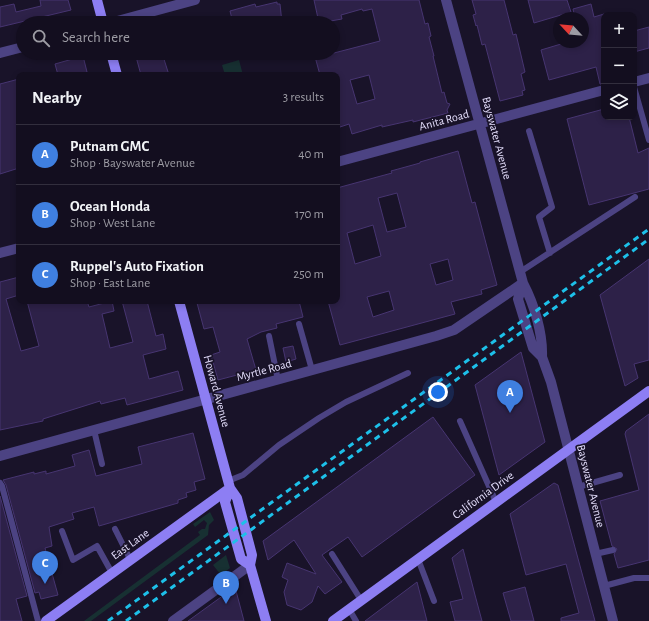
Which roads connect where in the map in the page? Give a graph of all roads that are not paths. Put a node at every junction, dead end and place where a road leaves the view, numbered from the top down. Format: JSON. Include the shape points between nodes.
{"nodes":[{"id":1,"x":97,"y":0,"type":"edge"},
{"id":2,"x":195,"y":0,"type":"edge"},
{"id":3,"x":446,"y":0,"type":"edge"},
{"id":4,"x":101,"y":16,"type":"edge"},
{"id":5,"x":136,"y":16,"type":"edge"},
{"id":6,"x":16,"y":49,"type":"edge"},
{"id":7,"x":0,"y":53,"type":"edge"},
{"id":8,"x":113,"y":60,"type":"edge"},
{"id":9,"x":116,"y":72,"type":"edge"},
{"id":10,"x":649,"y":78,"type":"edge"},
{"id":11,"x":637,"y":81,"type":"edge"},
{"id":12,"x":601,"y":91,"type":"edge"},
{"id":13,"x":637,"y":98,"type":"edge"},
{"id":14,"x":480,"y":124,"type":"junction"},
{"id":15,"x":529,"y":131,"type":"dead end"},
{"id":16,"x":649,"y":140,"type":"edge"},
{"id":17,"x":340,"y":161,"type":"edge"},
{"id":18,"x":635,"y":197,"type":"dead end"},
{"id":19,"x":16,"y":249,"type":"edge"},
{"id":20,"x":0,"y":253,"type":"edge"},
{"id":21,"x":550,"y":253,"type":"junction"},
{"id":22,"x":520,"y":272,"type":"junction"},
{"id":23,"x":523,"y":283,"type":"junction"},
{"id":24,"x":179,"y":304,"type":"edge"},
{"id":25,"x":299,"y":324,"type":"dead end"},
{"id":26,"x":269,"y":336,"type":"dead end"},
{"id":27,"x":312,"y":370,"type":"junction"},
{"id":28,"x":408,"y":373,"type":"dead end"},
{"id":29,"x":278,"y":380,"type":"junction"},
{"id":30,"x":649,"y":391,"type":"edge"},
{"id":31,"x":206,"y":400,"type":"junction"},
{"id":32,"x":460,"y":421,"type":"dead end"},
{"id":33,"x":94,"y":430,"type":"junction"},
{"id":34,"x":569,"y":450,"type":"junction"},
{"id":35,"x":0,"y":456,"type":"edge"},
{"id":36,"x":102,"y":464,"type":"dead end"},
{"id":37,"x":620,"y":474,"type":"dead end"},
{"id":38,"x":229,"y":484,"type":"junction"},
{"id":39,"x":1,"y":485,"type":"edge"},
{"id":40,"x":578,"y":487,"type":"junction"},
{"id":41,"x":496,"y":502,"type":"junction"},
{"id":42,"x":115,"y":529,"type":"dead end"},
{"id":43,"x":62,"y":531,"type":"dead end"},
{"id":44,"x":613,"y":550,"type":"dead end"},
{"id":45,"x":332,"y":554,"type":"dead end"},
{"id":46,"x":595,"y":554,"type":"junction"},
{"id":47,"x":418,"y":559,"type":"junction"},
{"id":48,"x":130,"y":560,"type":"junction"},
{"id":49,"x":250,"y":565,"type":"junction"},
{"id":50,"x":112,"y":573,"type":"junction"},
{"id":51,"x":649,"y":578,"type":"edge"},
{"id":52,"x":604,"y":586,"type":"junction"},
{"id":53,"x":361,"y":600,"type":"junction"},
{"id":54,"x":434,"y":601,"type":"dead end"},
{"id":55,"x":349,"y":609,"type":"junction"},
{"id":56,"x":38,"y":621,"type":"edge"},
{"id":57,"x":46,"y":621,"type":"edge"},
{"id":58,"x":173,"y":621,"type":"edge"},
{"id":59,"x":266,"y":621,"type":"edge"},
{"id":60,"x":333,"y":621,"type":"edge"},
{"id":61,"x":356,"y":621,"type":"edge"},
{"id":62,"x":613,"y":621,"type":"edge"}],
"edges":[{"from":1,"to":4,"type":"street"},
{"from":2,"to":5,"type":"street"},
{"from":3,"to":14,"type":"street","name":"Bayswater Avenue"},
{"from":6,"to":7,"type":"street"},
{"from":8,"to":9,"type":"street"},
{"from":10,"to":11,"type":"street"},
{"from":12,"to":14,"type":"street","name":"Anita Road"},
{"from":13,"to":16,"type":"lane"},
{"from":14,"to":17,"type":"street","name":"Anita Road"},
{"from":14,"to":22,"type":"street","name":"Bayswater Avenue"},
{"from":15,"to":21,"type":"lane","via":[[552,207],[539,217]]},
{"from":18,"to":21,"type":"lane"},
{"from":19,"to":20,"type":"street"},
{"from":21,"to":22,"type":"lane"},
{"from":22,"to":23,"type":"street","name":"Bayswater Avenue"},
{"from":23,"to":27,"type":"street","name":"Myrtle Road","via":[[454,330]]},
{"from":23,"to":34,"type":"street","name":"Bayswater Avenue","via":[[518,299],[533,348],[542,357],[551,382]]},
{"from":24,"to":31,"type":"street","name":"Howard Avenue"},
{"from":25,"to":27,"type":"lane"},
{"from":26,"to":29,"type":"lane"},
{"from":27,"to":29,"type":"street","name":"Myrtle Road"},
{"from":28,"to":38,"type":"lane","via":[[346,402],[319,418],[278,445]]},
{"from":29,"to":31,"type":"street","name":"Myrtle Road"},
{"from":30,"to":34,"type":"street","name":"California Drive"},
{"from":31,"to":33,"type":"street","name":"Myrtle Road"},
{"from":31,"to":38,"type":"street","name":"Howard Avenue"},
{"from":32,"to":41,"type":"lane"},
{"from":33,"to":35,"type":"street","name":"Myrtle Road"},
{"from":33,"to":36,"type":"lane"},
{"from":34,"to":40,"type":"street","name":"Bayswater Avenue"},
{"from":34,"to":41,"type":"street","name":"California Drive"},
{"from":37,"to":40,"type":"lane"},
{"from":38,"to":48,"type":"street","name":"East Lane"},
{"from":38,"to":49,"type":"street","name":"Howard Avenue","via":[[225,502],[232,531],[241,560]]},
{"from":39,"to":56,"type":"lane"},
{"from":40,"to":46,"type":"street","name":"Bayswater Avenue"},
{"from":41,"to":47,"type":"street","name":"California Drive"},
{"from":42,"to":48,"type":"lane"},
{"from":43,"to":50,"type":"lane","via":[[73,560],[97,546]]},
{"from":44,"to":46,"type":"lane"},
{"from":45,"to":53,"type":"lane"},
{"from":46,"to":52,"type":"street","name":"Bayswater Avenue"},
{"from":47,"to":53,"type":"street","name":"California Drive"},
{"from":47,"to":54,"type":"lane"},
{"from":48,"to":50,"type":"street","name":"East Lane"},
{"from":49,"to":58,"type":"street"},
{"from":49,"to":59,"type":"street","name":"Howard Avenue"},
{"from":50,"to":57,"type":"street","name":"East Lane"},
{"from":51,"to":52,"type":"lane","via":[[634,578]]},
{"from":52,"to":62,"type":"street","name":"Bayswater Avenue"},
{"from":53,"to":55,"type":"street","name":"California Drive"},
{"from":55,"to":60,"type":"street","name":"California Drive"},
{"from":55,"to":61,"type":"lane"}]}
